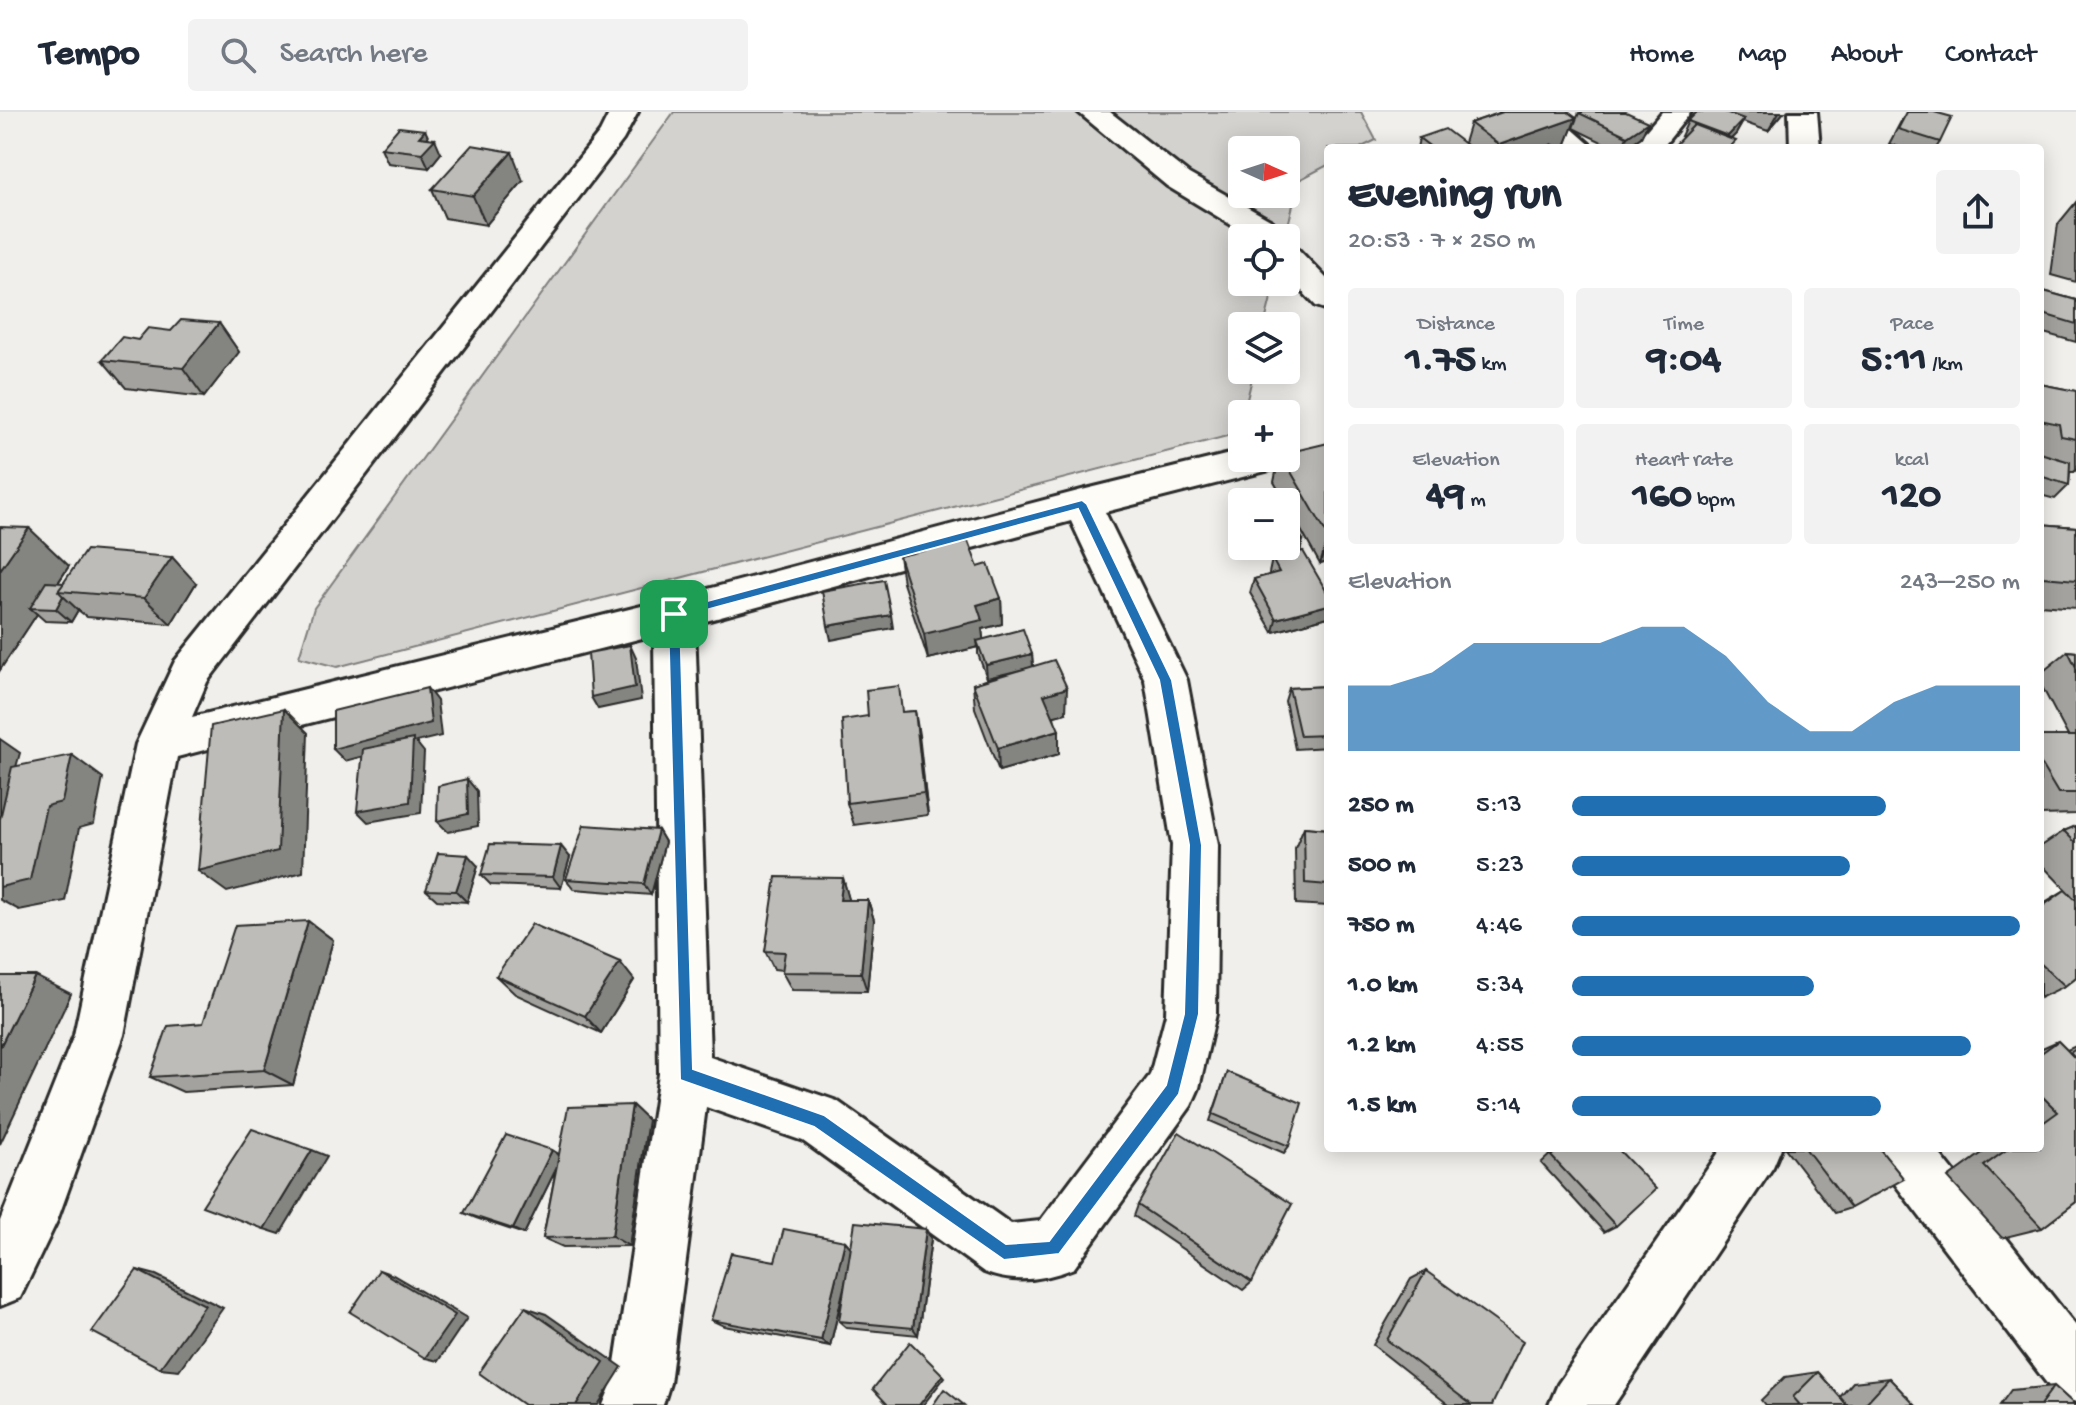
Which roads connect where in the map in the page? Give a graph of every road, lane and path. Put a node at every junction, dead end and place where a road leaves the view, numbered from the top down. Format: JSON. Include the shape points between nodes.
{"nodes":[{"id":1,"x":624,"y":112,"type":"edge"},
{"id":2,"x":1092,"y":112,"type":"edge"},
{"id":3,"x":1535,"y":112,"type":"edge"},
{"id":4,"x":1677,"y":112,"type":"edge"},
{"id":5,"x":1803,"y":112,"type":"edge"},
{"id":6,"x":1574,"y":144,"type":"edge"},
{"id":7,"x":1649,"y":144,"type":"edge"},
{"id":8,"x":1805,"y":144,"type":"edge"},
{"id":9,"x":1254,"y":224,"type":"edge"},
{"id":10,"x":1300,"y":270,"type":"edge"},
{"id":11,"x":1324,"y":295,"type":"edge"},
{"id":12,"x":1228,"y":468,"type":"edge"},
{"id":13,"x":1082,"y":504,"type":"junction"},
{"id":14,"x":674,"y":614,"type":"junction"},
{"id":15,"x":158,"y":744,"type":"junction"},
{"id":16,"x":2044,"y":890,"type":"edge"},
{"id":17,"x":2076,"y":930,"type":"edge"},
{"id":18,"x":685,"y":1074,"type":"junction"},
{"id":19,"x":1751,"y":1152,"type":"edge"},
{"id":20,"x":1904,"y":1152,"type":"edge"},
{"id":21,"x":0,"y":1278,"type":"edge"},
{"id":22,"x":2076,"y":1373,"type":"edge"},
{"id":23,"x":633,"y":1405,"type":"edge"},
{"id":24,"x":1579,"y":1405,"type":"edge"}],
"edges":[{"from":1,"to":15,"type":"street","via":[[613,134],[190,673]]},
{"from":2,"to":9,"type":"street","via":[[1178,180]]},
{"from":3,"to":6,"type":"street"},
{"from":4,"to":7,"type":"street"},
{"from":5,"to":8,"type":"street"},
{"from":10,"to":11,"type":"street"},
{"from":12,"to":13,"type":"street"},
{"from":13,"to":14,"type":"street"},
{"from":13,"to":18,"type":"street","via":[[1166,680],[1195,845],[1191,1014],[1173,1088],[1054,1248],[1004,1252],[818,1120]]},
{"from":14,"to":15,"type":"street"},
{"from":14,"to":18,"type":"street"},
{"from":15,"to":21,"type":"street","via":[[99,1035],[30,1221]]},
{"from":16,"to":17,"type":"street"},
{"from":18,"to":23,"type":"street","via":[[641,1383]]},
{"from":19,"to":24,"type":"street"},
{"from":20,"to":22,"type":"street"}]}
